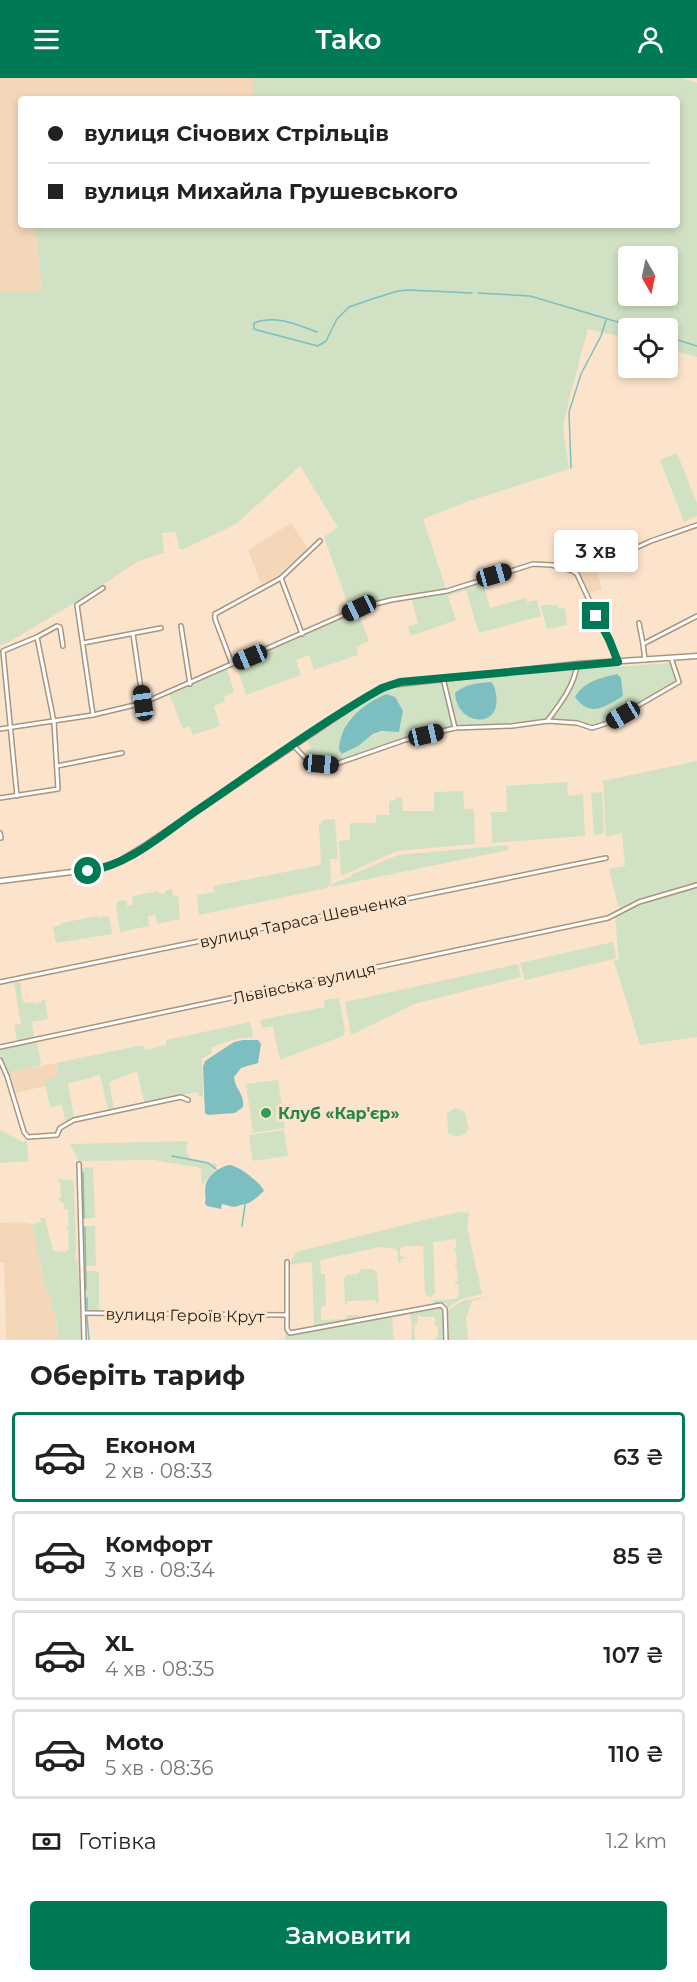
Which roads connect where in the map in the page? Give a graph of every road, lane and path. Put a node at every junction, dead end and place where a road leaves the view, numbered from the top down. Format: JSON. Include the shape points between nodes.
{"nodes":[{"id":1,"x":697,"y":525,"type":"edge"},
{"id":2,"x":320,"y":541,"type":"dead end"},
{"id":3,"x":573,"y":571,"type":"junction"},
{"id":4,"x":281,"y":578,"type":"junction"},
{"id":5,"x":103,"y":588,"type":"dead end"},
{"id":6,"x":697,"y":616,"type":"edge"},
{"id":7,"x":639,"y":623,"type":"dead end"},
{"id":8,"x":181,"y":626,"type":"dead end"},
{"id":9,"x":161,"y":628,"type":"dead end"},
{"id":10,"x":133,"y":634,"type":"junction"},
{"id":11,"x":302,"y":634,"type":"junction"},
{"id":12,"x":37,"y":637,"type":"junction"},
{"id":13,"x":83,"y":643,"type":"junction"},
{"id":14,"x":644,"y":644,"type":"junction"},
{"id":15,"x":63,"y":646,"type":"dead end"},
{"id":16,"x":697,"y":656,"type":"edge"},
{"id":17,"x":671,"y":658,"type":"junction"},
{"id":18,"x":645,"y":660,"type":"junction"},
{"id":19,"x":618,"y":662,"type":"junction"},
{"id":20,"x":232,"y":664,"type":"junction"},
{"id":21,"x":577,"y":664,"type":"junction"},
{"id":22,"x":443,"y":678,"type":"junction"},
{"id":23,"x":190,"y":684,"type":"junction"},
{"id":24,"x":143,"y":703,"type":"junction"},
{"id":25,"x":93,"y":715,"type":"junction"},
{"id":26,"x":548,"y":721,"type":"junction"},
{"id":27,"x":54,"y":722,"type":"junction"},
{"id":28,"x":11,"y":728,"type":"junction"},
{"id":29,"x":455,"y":728,"type":"junction"},
{"id":30,"x":0,"y":729,"type":"edge"},
{"id":31,"x":293,"y":745,"type":"junction"},
{"id":32,"x":122,"y":753,"type":"dead end"},
{"id":33,"x":57,"y":766,"type":"junction"},
{"id":34,"x":17,"y":796,"type":"junction"},
{"id":35,"x":0,"y":798,"type":"edge"},
{"id":36,"x":0,"y":833,"type":"edge"},
{"id":37,"x":1,"y":838,"type":"edge"},
{"id":38,"x":606,"y":858,"type":"dead end"},
{"id":39,"x":0,"y":881,"type":"edge"},
{"id":40,"x":697,"y":885,"type":"edge"},
{"id":41,"x":0,"y":982,"type":"edge"},
{"id":42,"x":0,"y":1047,"type":"edge"},
{"id":43,"x":0,"y":1060,"type":"edge"},
{"id":44,"x":188,"y":1100,"type":"dead end"},
{"id":45,"x":79,"y":1164,"type":"dead end"},
{"id":46,"x":287,"y":1262,"type":"dead end"},
{"id":47,"x":84,"y":1313,"type":"junction"},
{"id":48,"x":287,"y":1315,"type":"junction"},
{"id":49,"x":84,"y":1340,"type":"edge"},
{"id":50,"x":446,"y":1340,"type":"edge"}],
"edges":[{"from":1,"to":3,"type":"street"},
{"from":2,"to":4,"type":"street"},
{"from":3,"to":11,"type":"street","via":[[533,564],[447,591],[359,608]]},
{"from":3,"to":19,"type":"street"},
{"from":4,"to":11,"type":"street"},
{"from":4,"to":20,"type":"street","via":[[215,614]]},
{"from":5,"to":13,"type":"street","via":[[77,605]]},
{"from":6,"to":14,"type":"street"},
{"from":7,"to":14,"type":"street"},
{"from":8,"to":23,"type":"street"},
{"from":9,"to":10,"type":"street"},
{"from":10,"to":13,"type":"street"},
{"from":10,"to":24,"type":"street"},
{"from":11,"to":20,"type":"street"},
{"from":12,"to":15,"type":"street","via":[[59,626]]},
{"from":12,"to":27,"type":"street"},
{"from":12,"to":28,"type":"street","via":[[3,651]]},
{"from":13,"to":25,"type":"street"},
{"from":14,"to":18,"type":"street"},
{"from":16,"to":17,"type":"street"},
{"from":17,"to":18,"type":"street"},
{"from":17,"to":26,"type":"street","via":[[679,682],[608,723],[592,728]]},
{"from":18,"to":19,"type":"street"},
{"from":19,"to":21,"type":"street"},
{"from":20,"to":23,"type":"street"},
{"from":21,"to":22,"type":"street"},
{"from":21,"to":26,"type":"street","via":[[576,675]]},
{"from":22,"to":29,"type":"street"},
{"from":22,"to":31,"type":"street","via":[[400,682],[382,688]]},
{"from":23,"to":24,"type":"street"},
{"from":24,"to":25,"type":"street"},
{"from":25,"to":27,"type":"street"},
{"from":26,"to":29,"type":"street"},
{"from":27,"to":28,"type":"street"},
{"from":27,"to":33,"type":"street"},
{"from":28,"to":30,"type":"street"},
{"from":28,"to":34,"type":"street"},
{"from":29,"to":31,"type":"street","via":[[333,765],[307,760]]},
{"from":31,"to":39,"type":"street","via":[[115,864]]},
{"from":32,"to":33,"type":"street"},
{"from":33,"to":34,"type":"street","via":[[58,789]]},
{"from":34,"to":35,"type":"street"},
{"from":36,"to":37,"type":"street"},
{"from":38,"to":41,"type":"street","name":"вулиця Тараса Шевченка"},
{"from":40,"to":42,"type":"street","name":"Львівська вулиця","via":[[639,902],[608,918]]},
{"from":43,"to":44,"type":"street","via":[[28,1137],[57,1135],[60,1128],[74,1120],[143,1104],[181,1097]]},
{"from":45,"to":47,"type":"street"},
{"from":46,"to":48,"type":"street"},
{"from":47,"to":48,"type":"street","name":"вулиця Героїв Крут"},
{"from":47,"to":49,"type":"street"},
{"from":48,"to":50,"type":"street","via":[[287,1329],[294,1333],[441,1305],[446,1309]]}]}
